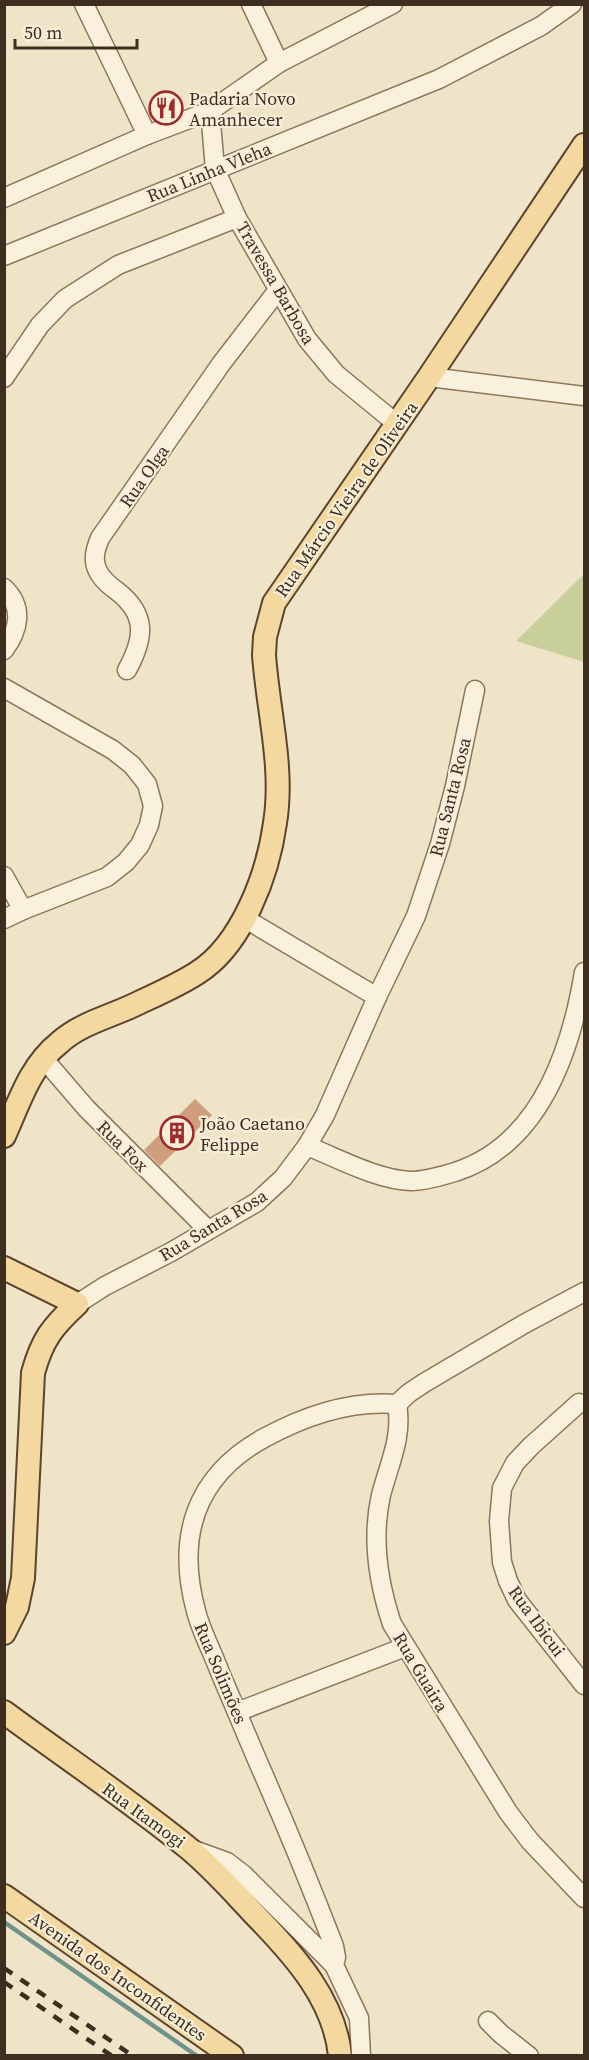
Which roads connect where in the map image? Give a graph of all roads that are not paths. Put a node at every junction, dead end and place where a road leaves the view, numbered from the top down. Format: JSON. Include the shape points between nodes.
{"nodes":[{"id":1,"x":84,"y":4,"type":"edge"},
{"id":2,"x":251,"y":4,"type":"edge"},
{"id":3,"x":572,"y":4,"type":"edge"},
{"id":4,"x":392,"y":5,"type":"edge"},
{"id":5,"x":279,"y":63,"type":"junction"},
{"id":6,"x":210,"y":111,"type":"junction"},
{"id":7,"x":147,"y":135,"type":"junction"},
{"id":8,"x":585,"y":145,"type":"edge"},
{"id":9,"x":215,"y":169,"type":"junction"},
{"id":10,"x":4,"y":198,"type":"edge"},
{"id":11,"x":237,"y":218,"type":"junction"},
{"id":12,"x":4,"y":256,"type":"edge"},
{"id":13,"x":278,"y":290,"type":"junction"},
{"id":14,"x":429,"y":377,"type":"junction"},
{"id":15,"x":4,"y":378,"type":"edge"},
{"id":16,"x":585,"y":396,"type":"edge"},
{"id":17,"x":397,"y":424,"type":"junction"},
{"id":18,"x":4,"y":588,"type":"edge"},
{"id":19,"x":4,"y":650,"type":"edge"},
{"id":20,"x":126,"y":670,"type":"dead end"},
{"id":21,"x":4,"y":688,"type":"edge"},
{"id":22,"x":475,"y":690,"type":"dead end"},
{"id":23,"x":4,"y":876,"type":"edge"},
{"id":24,"x":23,"y":910,"type":"junction"},
{"id":25,"x":244,"y":918,"type":"junction"},
{"id":26,"x":4,"y":919,"type":"edge"},
{"id":27,"x":585,"y":972,"type":"edge"},
{"id":28,"x":377,"y":997,"type":"junction"},
{"id":29,"x":43,"y":1058,"type":"junction"},
{"id":30,"x":4,"y":1136,"type":"edge"},
{"id":31,"x":307,"y":1146,"type":"junction"},
{"id":32,"x":208,"y":1230,"type":"junction"},
{"id":33,"x":4,"y":1268,"type":"edge"},
{"id":34,"x":585,"y":1292,"type":"edge"},
{"id":35,"x":77,"y":1304,"type":"junction"},
{"id":36,"x":579,"y":1403,"type":"dead end"},
{"id":37,"x":398,"y":1404,"type":"junction"},
{"id":38,"x":4,"y":1634,"type":"edge"},
{"id":39,"x":405,"y":1647,"type":"junction"},
{"id":40,"x":585,"y":1685,"type":"edge"},
{"id":41,"x":4,"y":1712,"type":"edge"},
{"id":42,"x":237,"y":1712,"type":"junction"},
{"id":43,"x":188,"y":1848,"type":"junction"},
{"id":44,"x":4,"y":1896,"type":"edge"},
{"id":45,"x":585,"y":1898,"type":"edge"},
{"id":46,"x":334,"y":1965,"type":"junction"},
{"id":47,"x":488,"y":2021,"type":"dead end"},
{"id":48,"x":232,"y":2055,"type":"edge"},
{"id":49,"x":340,"y":2055,"type":"edge"},
{"id":50,"x":361,"y":2055,"type":"edge"},
{"id":51,"x":529,"y":2055,"type":"edge"}],
"edges":[{"from":1,"to":7,"type":"street"},
{"from":2,"to":5,"type":"street"},
{"from":3,"to":9,"type":"street","name":"Rua Linha Vleha","via":[[541,26],[439,80]]},
{"from":4,"to":5,"type":"street"},
{"from":5,"to":6,"type":"street"},
{"from":6,"to":7,"type":"street"},
{"from":6,"to":9,"type":"street","name":"Travessa Barbosa"},
{"from":7,"to":10,"type":"street"},
{"from":8,"to":14,"type":"main road","name":"Rua Márcio Vieira de Oliveira"},
{"from":9,"to":11,"type":"street","name":"Travessa Barbosa"},
{"from":9,"to":12,"type":"street","name":"Rua Linha Vleha"},
{"from":11,"to":13,"type":"street","name":"Travessa Barbosa"},
{"from":11,"to":15,"type":"street","via":[[118,266],[65,299],[40,325]]},
{"from":13,"to":17,"type":"street","name":"Travessa Barbosa","via":[[321,358]]},
{"from":13,"to":20,"type":"street","name":"Rua Olga","via":[[221,364],[100,538],[94,562],[99,573],[133,605],[139,620],[136,653]]},
{"from":14,"to":16,"type":"street"},
{"from":14,"to":17,"type":"main road","name":"Rua Márcio Vieira de Oliveira"},
{"from":17,"to":25,"type":"main road","name":"Rua Márcio Vieira de Oliveira","via":[[274,603],[268,619],[264,655],[278,792],[268,857]]},
{"from":18,"to":19,"type":"street","via":[[16,604],[19,616],[17,629]]},
{"from":21,"to":24,"type":"street","via":[[113,750],[132,765],[147,784],[153,806],[140,845],[120,867],[107,877]]},
{"from":22,"to":28,"type":"street","name":"Rua Santa Rosa","via":[[440,844],[416,916]]},
{"from":23,"to":24,"type":"street"},
{"from":24,"to":26,"type":"street"},
{"from":25,"to":28,"type":"street"},
{"from":25,"to":29,"type":"main road","name":"Rua Márcio Vieira de Oliveira","via":[[223,952],[198,973],[81,1027]]},
{"from":27,"to":31,"type":"street","via":[[572,1030],[546,1094],[524,1127],[493,1154],[438,1177],[410,1180],[381,1176]]},
{"from":28,"to":31,"type":"street","name":"Rua Santa Rosa","via":[[325,1115]]},
{"from":29,"to":30,"type":"main road","name":"Rua Márcio Vieira de Oliveira"},
{"from":29,"to":32,"type":"street","name":"Rua Fox","via":[[86,1108]]},
{"from":31,"to":32,"type":"street","name":"Rua Santa Rosa","via":[[268,1193]]},
{"from":32,"to":35,"type":"street","name":"Rua Santa Rosa"},
{"from":33,"to":35,"type":"main road"},
{"from":34,"to":37,"type":"street","via":[[424,1383]]},
{"from":35,"to":38,"type":"main road","name":"Rua Santa Rosa","via":[[40,1348],[33,1373],[23,1578],[17,1607]]},
{"from":36,"to":40,"type":"street","name":"Rua Ibicui","via":[[531,1446],[508,1473],[499,1504],[499,1531],[502,1562],[517,1600]]},
{"from":37,"to":39,"type":"street","name":"Rua Guaira","via":[[399,1434],[381,1496],[376,1559],[388,1613]]},
{"from":37,"to":42,"type":"street","name":"Rua Solimões","via":[[375,1402],[338,1407],[280,1429],[247,1447],[223,1467],[205,1491],[190,1541],[191,1590],[196,1614]]},
{"from":39,"to":42,"type":"street"},
{"from":39,"to":45,"type":"street","name":"Rua Guaira","via":[[508,1812]]},
{"from":41,"to":43,"type":"main road","name":"Rua Itamogi"},
{"from":42,"to":46,"type":"street","name":"Rua Solimões","via":[[334,1946]]},
{"from":43,"to":46,"type":"street","name":"Rua Itamogi","via":[[227,1862],[244,1875]]},
{"from":43,"to":49,"type":"main road","via":[[273,1934],[314,1985],[333,2021]]},
{"from":44,"to":48,"type":"main road","name":"Avenida dos Inconfidentes"},
{"from":46,"to":50,"type":"street","name":"Rua Solimões","via":[[358,2018]]},
{"from":47,"to":51,"type":"street"}]}
